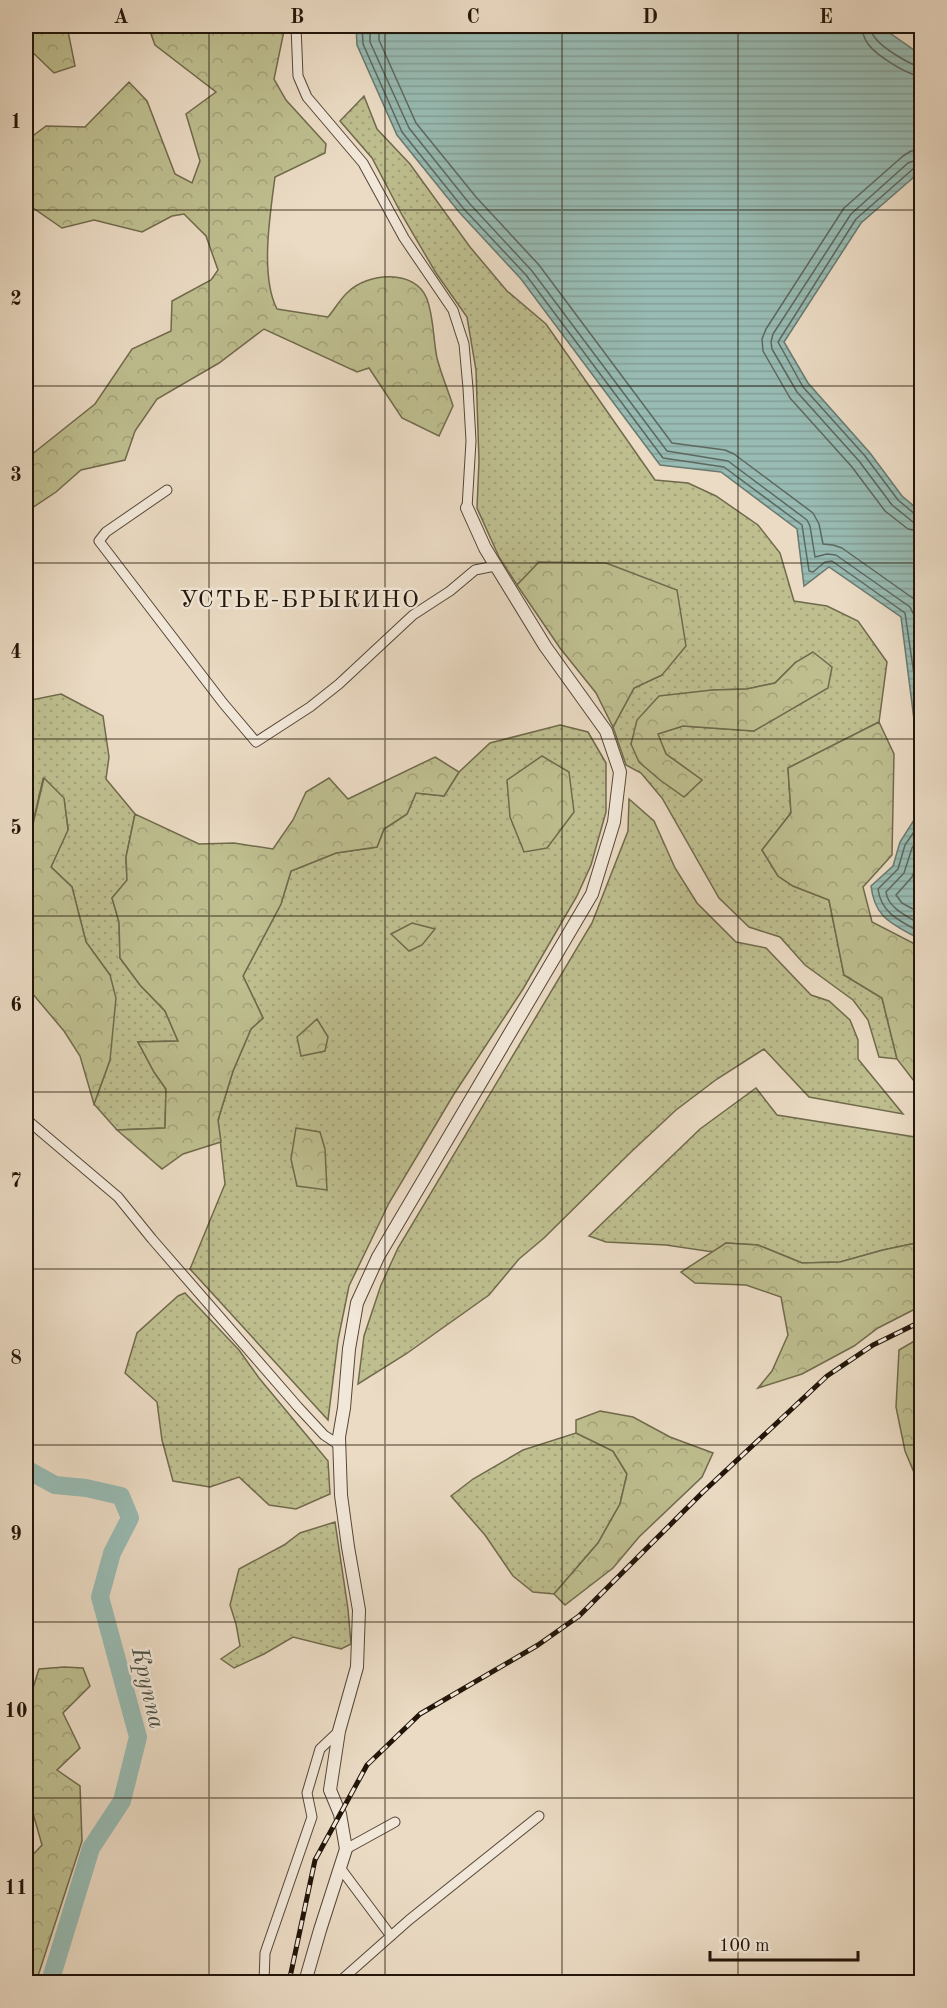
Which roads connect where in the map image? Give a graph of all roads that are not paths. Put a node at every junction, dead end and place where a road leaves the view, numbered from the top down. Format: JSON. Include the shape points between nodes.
{"nodes":[{"id":1,"x":296,"y":26,"type":"edge"},
{"id":2,"x":167,"y":490,"type":"dead end"},
{"id":3,"x":467,"y":508,"type":"joint"},
{"id":4,"x":495,"y":566,"type":"junction"},
{"id":5,"x":26,"y":1119,"type":"edge"},
{"id":6,"x":339,"y":1445,"type":"junction"},
{"id":7,"x":339,"y":1731,"type":"junction"},
{"id":8,"x":539,"y":1816,"type":"dead end"},
{"id":9,"x":395,"y":1822,"type":"dead end"},
{"id":10,"x":346,"y":1849,"type":"junction"},
{"id":11,"x":341,"y":1869,"type":"junction"},
{"id":12,"x":391,"y":1936,"type":"junction"},
{"id":13,"x":264,"y":1983,"type":"edge"},
{"id":14,"x":305,"y":1983,"type":"edge"},
{"id":15,"x":339,"y":1983,"type":"edge"}],
"edges":[{"from":1,"to":3,"type":"street","via":[[298,76],[307,97],[363,163],[404,238],[453,310],[464,344],[468,388],[471,441]]},
{"from":2,"to":4,"type":"street","via":[[99,541],[256,742],[310,707],[413,615],[475,570]]},
{"from":3,"to":4,"type":"street"},
{"from":4,"to":6,"type":"street","via":[[545,646],[606,731],[620,772],[614,822],[592,894],[378,1257],[357,1303]]},
{"from":5,"to":6,"type":"street","via":[[118,1197],[298,1407]]},
{"from":6,"to":7,"type":"street","via":[[346,1537],[359,1610],[357,1666]]},
{"from":7,"to":10,"type":"street","via":[[330,1790],[340,1814]]},
{"from":7,"to":13,"type":"street","via":[[320,1749],[307,1793],[312,1817],[265,1953]]},
{"from":8,"to":12,"type":"street"},
{"from":9,"to":10,"type":"street"},
{"from":10,"to":11,"type":"street"},
{"from":11,"to":12,"type":"street"},
{"from":11,"to":14,"type":"street"},
{"from":12,"to":15,"type":"street"}]}
